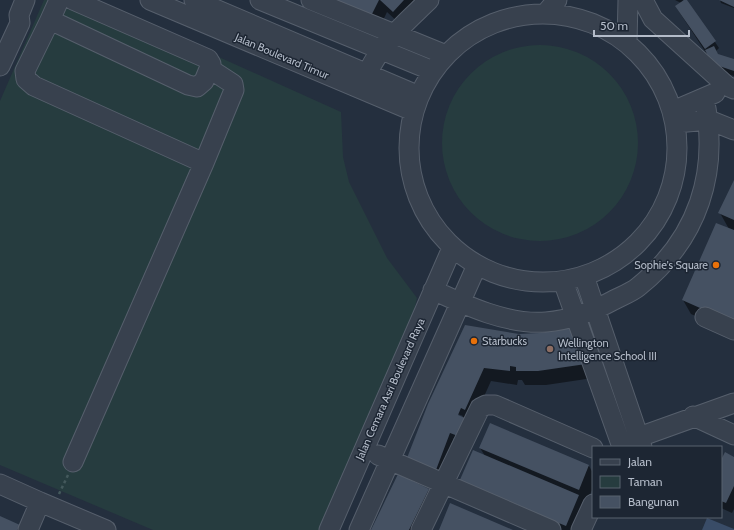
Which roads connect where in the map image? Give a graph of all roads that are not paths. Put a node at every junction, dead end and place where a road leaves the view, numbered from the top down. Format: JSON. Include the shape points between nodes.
{"nodes":[{"id":1,"x":59,"y":0,"type":"edge"},
{"id":2,"x":73,"y":0,"type":"edge"},
{"id":3,"x":150,"y":0,"type":"edge"},
{"id":4,"x":194,"y":0,"type":"edge"},
{"id":5,"x":260,"y":0,"type":"edge"},
{"id":6,"x":311,"y":0,"type":"edge"},
{"id":7,"x":429,"y":0,"type":"edge"},
{"id":8,"x":628,"y":0,"type":"edge"},
{"id":9,"x":642,"y":0,"type":"edge"},
{"id":10,"x":551,"y":7,"type":"edge"},
{"id":11,"x":22,"y":8,"type":"edge"},
{"id":12,"x":50,"y":20,"type":"junction"},
{"id":13,"x":394,"y":33,"type":"junction"},
{"id":14,"x":627,"y":43,"type":"junction"},
{"id":15,"x":0,"y":47,"type":"edge"},
{"id":16,"x":380,"y":49,"type":"junction"},
{"id":17,"x":446,"y":55,"type":"junction"},
{"id":18,"x":0,"y":66,"type":"edge"},
{"id":19,"x":210,"y":69,"type":"junction"},
{"id":20,"x":433,"y":71,"type":"junction"},
{"id":21,"x":364,"y":82,"type":"junction"},
{"id":22,"x":730,"y":88,"type":"edge"},
{"id":23,"x":704,"y":98,"type":"junction"},
{"id":24,"x":416,"y":104,"type":"junction"},
{"id":25,"x":675,"y":117,"type":"junction"},
{"id":26,"x":709,"y":120,"type":"junction"},
{"id":27,"x":734,"y":130,"type":"edge"},
{"id":28,"x":204,"y":163,"type":"junction"},
{"id":29,"x":452,"y":248,"type":"junction"},
{"id":30,"x":477,"y":265,"type":"junction"},
{"id":31,"x":584,"y":276,"type":"junction"},
{"id":32,"x":563,"y":281,"type":"junction"},
{"id":33,"x":433,"y":290,"type":"junction"},
{"id":34,"x":460,"y":303,"type":"junction"},
{"id":35,"x":595,"y":310,"type":"junction"},
{"id":36,"x":575,"y":316,"type":"junction"},
{"id":37,"x":705,"y":317,"type":"dead end"},
{"id":38,"x":734,"y":330,"type":"edge"},
{"id":39,"x":734,"y":403,"type":"edge"},
{"id":40,"x":693,"y":416,"type":"junction"},
{"id":41,"x":734,"y":435,"type":"edge"},
{"id":42,"x":640,"y":442,"type":"edge"},
{"id":43,"x":620,"y":446,"type":"edge"},
{"id":44,"x":592,"y":448,"type":"edge"},
{"id":45,"x":363,"y":449,"type":"junction"},
{"id":46,"x":389,"y":460,"type":"junction"},
{"id":47,"x":73,"y":462,"type":"road end"},
{"id":48,"x":444,"y":483,"type":"junction"},
{"id":49,"x":0,"y":484,"type":"edge"},
{"id":50,"x":47,"y":505,"type":"junction"},
{"id":51,"x":592,"y":506,"type":"edge"},
{"id":52,"x":28,"y":530,"type":"edge"},
{"id":53,"x":106,"y":530,"type":"edge"},
{"id":54,"x":329,"y":530,"type":"edge"},
{"id":55,"x":358,"y":530,"type":"edge"},
{"id":56,"x":421,"y":530,"type":"edge"},
{"id":57,"x":551,"y":530,"type":"edge"},
{"id":58,"x":581,"y":530,"type":"edge"}],
"edges":[{"from":1,"to":12,"type":"street"},
{"from":2,"to":19,"type":"street","via":[[208,59]]},
{"from":3,"to":21,"type":"street","name":"Jalan Boulevard Timur"},
{"from":4,"to":21,"type":"street","name":"Jalan Boulevard Timur"},
{"from":5,"to":16,"type":"street"},
{"from":6,"to":13,"type":"street"},
{"from":7,"to":13,"type":"street"},
{"from":8,"to":14,"type":"street"},
{"from":9,"to":22,"type":"street","via":[[653,19]]},
{"from":10,"to":14,"type":"street","via":[[595,25]]},
{"from":10,"to":17,"type":"street","via":[[495,23],[463,40]]},
{"from":11,"to":15,"type":"street","via":[[12,20]]},
{"from":11,"to":18,"type":"street","via":[[20,23]]},
{"from":12,"to":19,"type":"street","via":[[188,85],[197,87],[204,81]]},
{"from":12,"to":28,"type":"street","via":[[25,70],[26,79],[34,86]]},
{"from":13,"to":16,"type":"street"},
{"from":13,"to":17,"type":"street"},
{"from":14,"to":25,"type":"street","via":[[656,73],[666,91]]},
{"from":16,"to":20,"type":"street"},
{"from":16,"to":21,"type":"street"},
{"from":17,"to":20,"type":"street"},
{"from":19,"to":28,"type":"street","via":[[233,84],[234,90]]},
{"from":20,"to":24,"type":"street"},
{"from":21,"to":24,"type":"street","name":"Jalan Boulevard Timur"},
{"from":22,"to":23,"type":"street"},
{"from":23,"to":25,"type":"street"},
{"from":23,"to":26,"type":"street"},
{"from":24,"to":29,"type":"street","via":[[408,140],[413,185],[432,225]]},
{"from":25,"to":26,"type":"street"},
{"from":25,"to":31,"type":"street","via":[[678,162],[668,200],[659,217],[634,247],[619,259]]},
{"from":26,"to":27,"type":"street"},
{"from":26,"to":35,"type":"street","via":[[709,167],[697,213],[672,254],[638,287]]},
{"from":28,"to":47,"type":"street"},
{"from":29,"to":30,"type":"street"},
{"from":29,"to":33,"type":"street","name":"Jalan Cemara Asri Boulevard Raya"},
{"from":30,"to":32,"type":"street","via":[[519,280]]},
{"from":30,"to":34,"type":"street"},
{"from":31,"to":32,"type":"street"},
{"from":31,"to":35,"type":"street"},
{"from":32,"to":36,"type":"street"},
{"from":33,"to":34,"type":"street"},
{"from":33,"to":45,"type":"street","name":"Jalan Cemara Asri Boulevard Raya"},
{"from":34,"to":36,"type":"street","via":[[515,320],[546,322]]},
{"from":34,"to":46,"type":"street"},
{"from":35,"to":36,"type":"street"},
{"from":35,"to":42,"type":"street"},
{"from":36,"to":43,"type":"street"},
{"from":37,"to":38,"type":"street"},
{"from":39,"to":40,"type":"street"},
{"from":40,"to":41,"type":"street"},
{"from":40,"to":42,"type":"street"},
{"from":42,"to":43,"type":"street"},
{"from":44,"to":48,"type":"street","via":[[495,405],[486,404],[480,408]]},
{"from":45,"to":46,"type":"street"},
{"from":45,"to":54,"type":"street","name":"Jalan Cemara Asri Boulevard Raya"},
{"from":46,"to":48,"type":"street"},
{"from":46,"to":55,"type":"street"},
{"from":48,"to":56,"type":"street"},
{"from":48,"to":57,"type":"street"},
{"from":49,"to":50,"type":"street"},
{"from":50,"to":52,"type":"street"},
{"from":50,"to":53,"type":"street"},
{"from":51,"to":58,"type":"street"}]}
